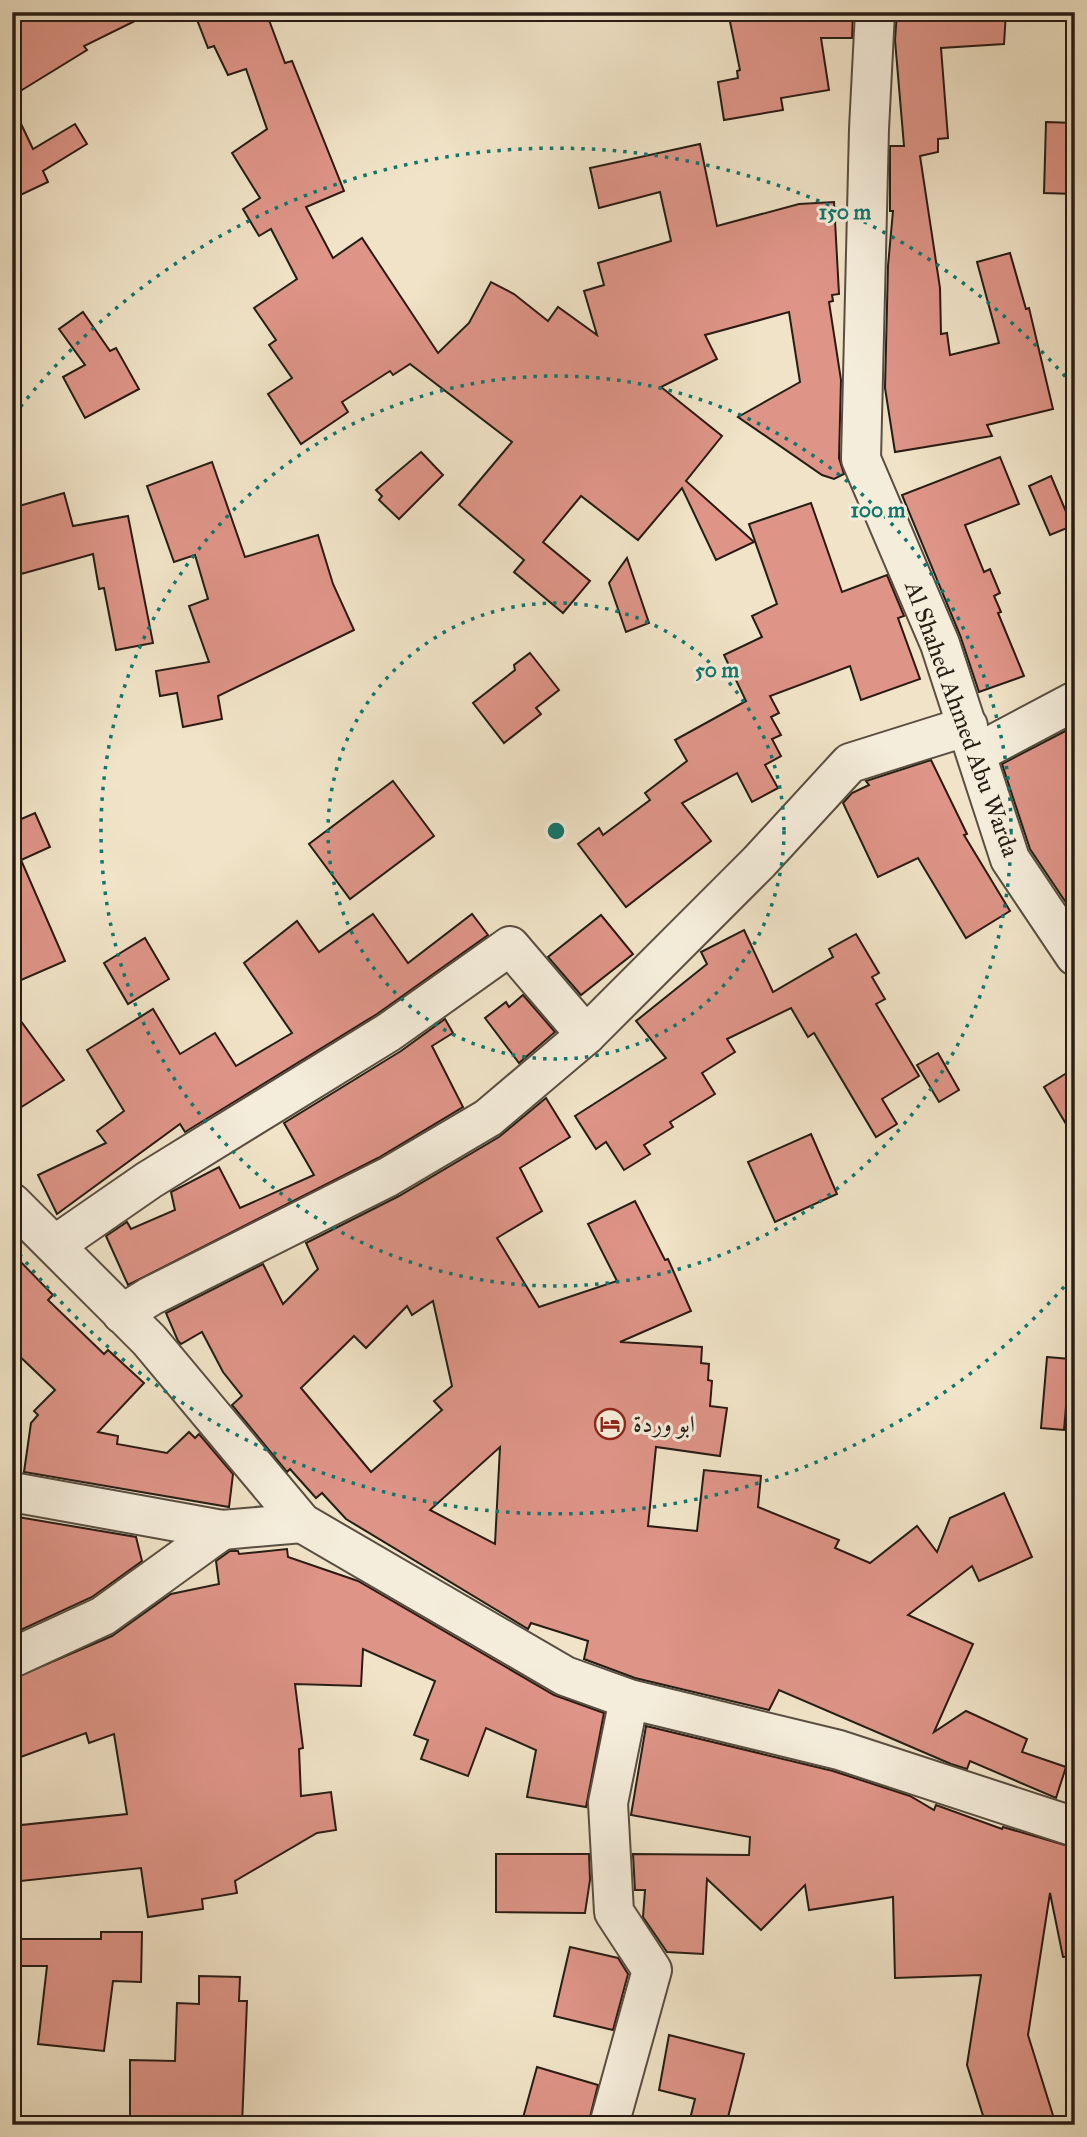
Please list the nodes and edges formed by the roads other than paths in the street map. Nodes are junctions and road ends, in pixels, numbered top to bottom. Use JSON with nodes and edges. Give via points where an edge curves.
{"nodes":[{"id":1,"x":875,"y":12,"type":"edge"},
{"id":2,"x":1075,"y":701,"type":"edge"},
{"id":3,"x":972,"y":739,"type":"junction"},
{"id":4,"x":1075,"y":956,"type":"edge"},
{"id":5,"x":586,"y":1035,"type":"junction"},
{"id":6,"x":12,"y":1203,"type":"edge"},
{"id":7,"x":55,"y":1245,"type":"junction"},
{"id":8,"x":122,"y":1314,"type":"junction"},
{"id":9,"x":12,"y":1492,"type":"edge"},
{"id":10,"x":302,"y":1523,"type":"junction"},
{"id":11,"x":222,"y":1530,"type":"junction"},
{"id":12,"x":12,"y":1658,"type":"edge"},
{"id":13,"x":629,"y":1699,"type":"junction"},
{"id":14,"x":1075,"y":1827,"type":"edge"},
{"id":15,"x":609,"y":2125,"type":"edge"}],
"edges":[{"from":1,"to":3,"type":"street","name":"Al Shahed Ahmed Abu Warda","via":[[861,458],[940,645]]},
{"from":2,"to":3,"type":"street"},
{"from":3,"to":4,"type":"street","name":"Al Shahed Ahmed Abu Warda","via":[[1010,859]]},
{"from":3,"to":5,"type":"street","via":[[850,763],[759,862]]},
{"from":5,"to":7,"type":"street","via":[[510,946],[389,1032],[149,1180]]},
{"from":5,"to":8,"type":"street","via":[[477,1124],[388,1177]]},
{"from":6,"to":7,"type":"street"},
{"from":7,"to":8,"type":"street"},
{"from":8,"to":10,"type":"street"},
{"from":9,"to":11,"type":"street"},
{"from":10,"to":11,"type":"street"},
{"from":10,"to":13,"type":"street","via":[[565,1676]]},
{"from":11,"to":12,"type":"street","via":[[103,1616]]},
{"from":13,"to":14,"type":"street","via":[[839,1750]]},
{"from":13,"to":15,"type":"street","via":[[608,1803],[614,1912],[652,1970]]}]}
